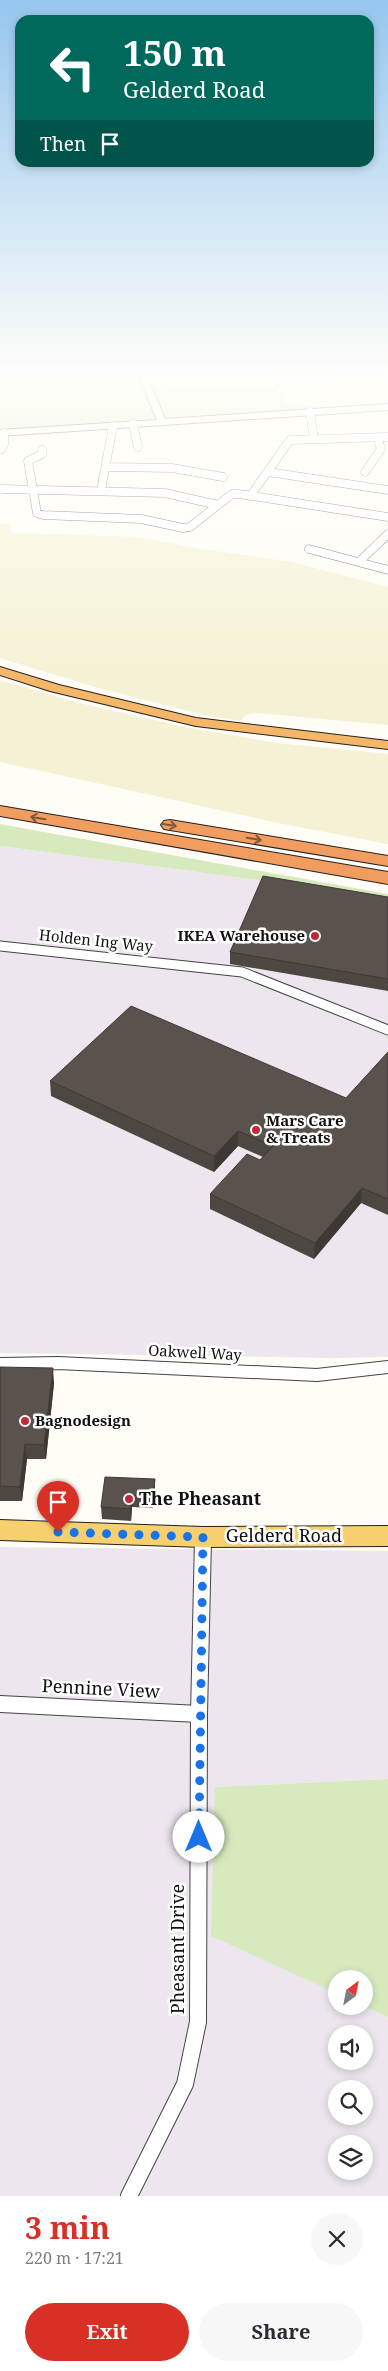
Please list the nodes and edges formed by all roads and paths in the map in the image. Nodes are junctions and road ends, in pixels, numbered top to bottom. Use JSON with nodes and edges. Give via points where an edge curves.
{"nodes":[{"id":1,"x":31,"y":478,"type":"edge"},
{"id":2,"x":105,"y":478,"type":"edge"},
{"id":3,"x":263,"y":478,"type":"edge"},
{"id":4,"x":311,"y":478,"type":"edge"},
{"id":5,"x":33,"y":488,"type":"junction"},
{"id":6,"x":2,"y":489,"type":"dead end"},
{"id":7,"x":101,"y":490,"type":"junction"},
{"id":8,"x":388,"y":490,"type":"edge"},
{"id":9,"x":251,"y":495,"type":"junction"},
{"id":10,"x":218,"y":505,"type":"junction"},
{"id":11,"x":388,"y":517,"type":"edge"},
{"id":12,"x":388,"y":534,"type":"edge"},
{"id":13,"x":309,"y":549,"type":"dead end"},
{"id":14,"x":359,"y":562,"type":"junction"},
{"id":15,"x":388,"y":570,"type":"edge"},
{"id":16,"x":0,"y":671,"type":"edge"},
{"id":17,"x":388,"y":745,"type":"edge"},
{"id":18,"x":0,"y":797,"type":"edge"},
{"id":19,"x":0,"y":811,"type":"edge"},
{"id":20,"x":76,"y":824,"type":"junction"},
{"id":21,"x":388,"y":861,"type":"edge"},
{"id":22,"x":388,"y":878,"type":"edge"},
{"id":23,"x":388,"y":887,"type":"edge"},
{"id":24,"x":0,"y":946,"type":"edge"},
{"id":25,"x":388,"y":1030,"type":"edge"},
{"id":26,"x":0,"y":1364,"type":"edge"},
{"id":27,"x":388,"y":1367,"type":"edge"},
{"id":28,"x":0,"y":1530,"type":"edge"},
{"id":29,"x":388,"y":1536,"type":"edge"},
{"id":30,"x":203,"y":1537,"type":"junction"},
{"id":31,"x":0,"y":1704,"type":"edge"},
{"id":32,"x":199,"y":1714,"type":"junction"},
{"id":33,"x":129,"y":2196,"type":"edge"}],
"edges":[{"from":1,"to":5,"type":"street"},
{"from":2,"to":7,"type":"street"},
{"from":3,"to":9,"type":"street"},
{"from":4,"to":8,"type":"street"},
{"from":5,"to":6,"type":"street"},
{"from":5,"to":7,"type":"street"},
{"from":5,"to":10,"type":"street","via":[[37,513],[43,515],[141,519],[183,528],[190,527]]},
{"from":7,"to":10,"type":"street","via":[[165,493]]},
{"from":9,"to":10,"type":"street","via":[[232,494]]},
{"from":9,"to":11,"type":"street"},
{"from":12,"to":14,"type":"street"},
{"from":13,"to":14,"type":"street"},
{"from":14,"to":15,"type":"street"},
{"from":16,"to":17,"type":"highway","via":[[55,688],[196,722]]},
{"from":18,"to":21,"type":"highway","one_way":true},
{"from":20,"to":19,"type":"highway","one_way":true},
{"from":20,"to":22,"type":"highway"},
{"from":20,"to":23,"type":"highway","via":[[172,847]]},
{"from":24,"to":25,"type":"street","name":"Holden Ing Way","via":[[242,972],[269,980]]},
{"from":26,"to":27,"type":"street","name":"Oakwell Way","via":[[317,1375]]},
{"from":28,"to":30,"type":"main road","name":"Gelderd Road"},
{"from":29,"to":30,"type":"main road","name":"Gelderd Road"},
{"from":30,"to":32,"type":"street","name":"Pheasant Drive"},
{"from":31,"to":32,"type":"street","name":"Pennine View"},
{"from":32,"to":33,"type":"street","name":"Pheasant Drive","via":[[198,2022],[186,2084]]}]}
